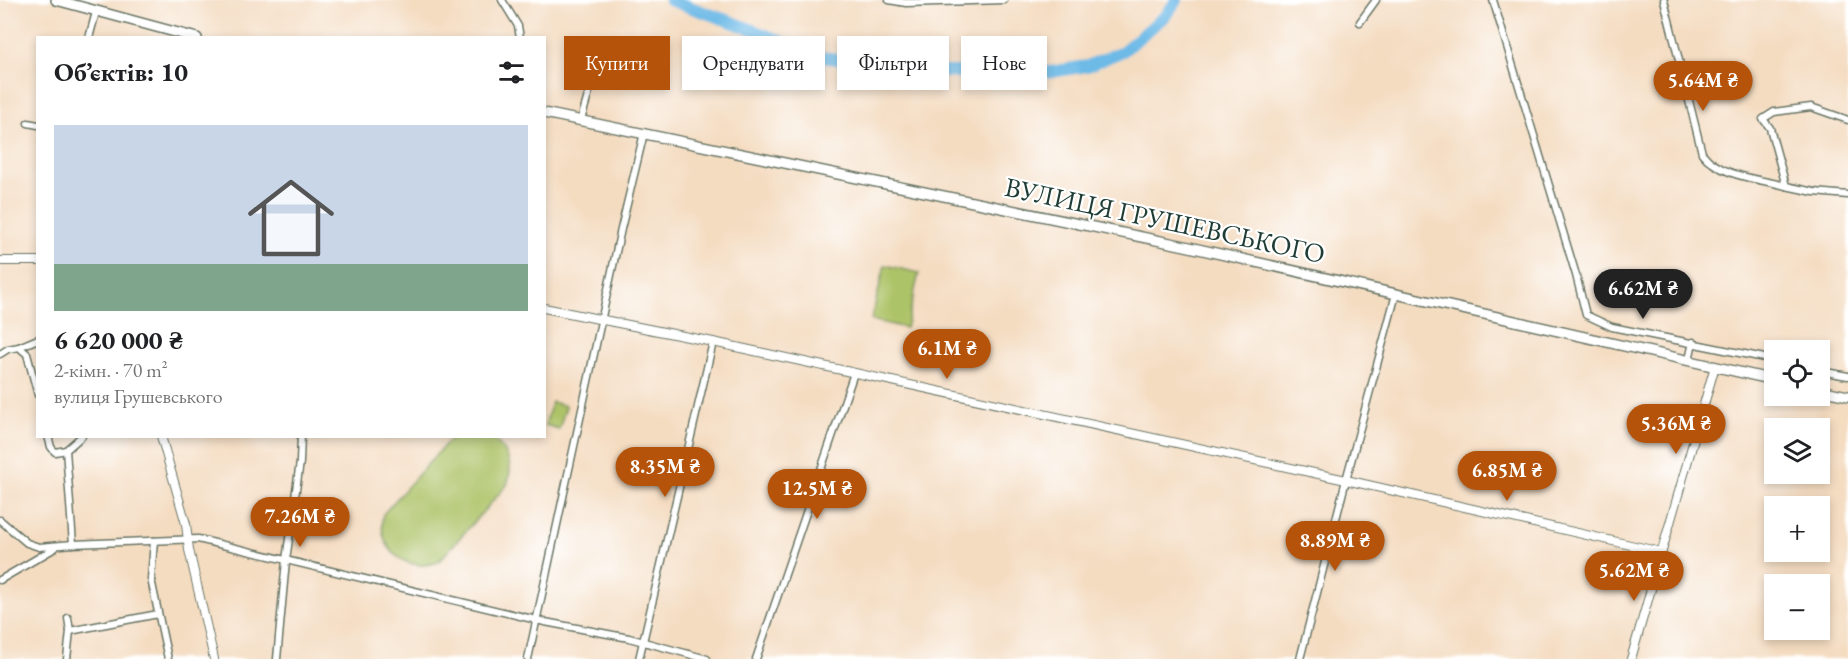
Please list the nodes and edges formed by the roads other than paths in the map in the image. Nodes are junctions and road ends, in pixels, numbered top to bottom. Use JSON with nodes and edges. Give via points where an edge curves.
{"nodes":[{"id":1,"x":56,"y":0,"type":"edge"},
{"id":2,"x":502,"y":0,"type":"edge"},
{"id":3,"x":889,"y":0,"type":"edge"},
{"id":4,"x":1004,"y":0,"type":"edge"},
{"id":5,"x":1376,"y":0,"type":"edge"},
{"id":6,"x":1493,"y":0,"type":"edge"},
{"id":7,"x":1664,"y":0,"type":"edge"},
{"id":8,"x":948,"y":1,"type":"edge"},
{"id":9,"x":96,"y":12,"type":"junction"},
{"id":10,"x":1360,"y":22,"type":"dead end"},
{"id":11,"x":90,"y":36,"type":"edge"},
{"id":12,"x":192,"y":36,"type":"edge"},
{"id":13,"x":520,"y":36,"type":"edge"},
{"id":14,"x":589,"y":90,"type":"edge"},
{"id":15,"x":546,"y":112,"type":"edge"},
{"id":16,"x":581,"y":120,"type":"junction"},
{"id":17,"x":1848,"y":120,"type":"edge"},
{"id":18,"x":28,"y":123,"type":"dead end"},
{"id":19,"x":36,"y":125,"type":"edge"},
{"id":20,"x":644,"y":133,"type":"junction"},
{"id":21,"x":1786,"y":186,"type":"junction"},
{"id":22,"x":1848,"y":195,"type":"edge"},
{"id":23,"x":0,"y":261,"type":"edge"},
{"id":24,"x":36,"y":261,"type":"edge"},
{"id":25,"x":1396,"y":294,"type":"junction"},
{"id":26,"x":546,"y":308,"type":"edge"},
{"id":27,"x":602,"y":319,"type":"junction"},
{"id":28,"x":36,"y":340,"type":"edge"},
{"id":29,"x":713,"y":342,"type":"junction"},
{"id":30,"x":1693,"y":342,"type":"junction"},
{"id":31,"x":19,"y":347,"type":"junction"},
{"id":32,"x":0,"y":354,"type":"edge"},
{"id":33,"x":1764,"y":358,"type":"edge"},
{"id":34,"x":1689,"y":360,"type":"junction"},
{"id":35,"x":1715,"y":366,"type":"junction"},
{"id":36,"x":854,"y":373,"type":"junction"},
{"id":37,"x":1830,"y":373,"type":"edge"},
{"id":38,"x":1848,"y":376,"type":"edge"},
{"id":39,"x":1764,"y":378,"type":"edge"},
{"id":40,"x":36,"y":388,"type":"edge"},
{"id":41,"x":1830,"y":392,"type":"edge"},
{"id":42,"x":1848,"y":396,"type":"edge"},
{"id":43,"x":49,"y":438,"type":"edge"},
{"id":44,"x":80,"y":438,"type":"edge"},
{"id":45,"x":162,"y":438,"type":"edge"},
{"id":46,"x":301,"y":438,"type":"edge"},
{"id":47,"x":66,"y":450,"type":"junction"},
{"id":48,"x":1346,"y":480,"type":"junction"},
{"id":49,"x":0,"y":520,"type":"edge"},
{"id":50,"x":188,"y":540,"type":"junction"},
{"id":51,"x":154,"y":541,"type":"junction"},
{"id":52,"x":73,"y":544,"type":"junction"},
{"id":53,"x":61,"y":546,"type":"junction"},
{"id":54,"x":1661,"y":552,"type":"junction"},
{"id":55,"x":286,"y":560,"type":"junction"},
{"id":56,"x":0,"y":580,"type":"edge"},
{"id":57,"x":158,"y":614,"type":"junction"},
{"id":58,"x":68,"y":618,"type":"dead end"},
{"id":59,"x":536,"y":620,"type":"junction"},
{"id":60,"x":69,"y":632,"type":"junction"},
{"id":61,"x":643,"y":642,"type":"junction"},
{"id":62,"x":67,"y":659,"type":"edge"},
{"id":63,"x":168,"y":659,"type":"edge"},
{"id":64,"x":214,"y":659,"type":"edge"},
{"id":65,"x":278,"y":659,"type":"edge"},
{"id":66,"x":528,"y":659,"type":"edge"},
{"id":67,"x":639,"y":659,"type":"edge"},
{"id":68,"x":707,"y":659,"type":"edge"},
{"id":69,"x":756,"y":659,"type":"edge"},
{"id":70,"x":1300,"y":659,"type":"edge"},
{"id":71,"x":1631,"y":659,"type":"edge"}],
"edges":[{"from":1,"to":9,"type":"highway"},
{"from":2,"to":13,"type":"street"},
{"from":3,"to":8,"type":"street"},
{"from":4,"to":8,"type":"street"},
{"from":5,"to":10,"type":"street"},
{"from":6,"to":30,"type":"street","via":[[1586,315],[1612,327]]},
{"from":7,"to":21,"type":"street","via":[[1702,153],[1725,170]]},
{"from":9,"to":11,"type":"street"},
{"from":9,"to":12,"type":"highway"},
{"from":14,"to":16,"type":"street"},
{"from":15,"to":16,"type":"highway","name":"ВУЛИЦЯ ГРУШЕВСЬКОГО"},
{"from":16,"to":20,"type":"highway","name":"ВУЛИЦЯ ГРУШЕВСЬКОГО"},
{"from":17,"to":21,"type":"street","via":[[1811,107],[1774,112],[1763,119],[1770,128]]},
{"from":18,"to":19,"type":"street"},
{"from":20,"to":25,"type":"highway","name":"ВУЛИЦЯ ГРУШЕВСЬКОГО"},
{"from":20,"to":27,"type":"street"},
{"from":21,"to":22,"type":"street"},
{"from":23,"to":24,"type":"street"},
{"from":25,"to":34,"type":"highway","name":"ВУЛИЦЯ ГРУШЕВСЬКОГО"},
{"from":25,"to":48,"type":"street"},
{"from":26,"to":27,"type":"street"},
{"from":27,"to":29,"type":"street"},
{"from":27,"to":59,"type":"street"},
{"from":28,"to":31,"type":"street"},
{"from":29,"to":36,"type":"street"},
{"from":29,"to":61,"type":"street"},
{"from":30,"to":33,"type":"street"},
{"from":30,"to":34,"type":"street"},
{"from":31,"to":32,"type":"street"},
{"from":31,"to":40,"type":"street","via":[[27,354]]},
{"from":34,"to":35,"type":"highway","name":"ВУЛИЦЯ ГРУШЕВСЬКОГО"},
{"from":35,"to":39,"type":"highway","name":"ВУЛИЦЯ ГРУШЕВСЬКОГО"},
{"from":35,"to":54,"type":"street"},
{"from":36,"to":48,"type":"street"},
{"from":36,"to":69,"type":"street"},
{"from":37,"to":38,"type":"street"},
{"from":41,"to":42,"type":"highway"},
{"from":43,"to":47,"type":"street","via":[[55,452]]},
{"from":44,"to":47,"type":"street"},
{"from":45,"to":50,"type":"street"},
{"from":46,"to":55,"type":"street"},
{"from":47,"to":52,"type":"street"},
{"from":48,"to":54,"type":"street"},
{"from":48,"to":70,"type":"street"},
{"from":49,"to":53,"type":"street","via":[[31,545]]},
{"from":50,"to":51,"type":"street"},
{"from":50,"to":55,"type":"street"},
{"from":50,"to":64,"type":"street"},
{"from":51,"to":52,"type":"street"},
{"from":51,"to":57,"type":"street","via":[[151,579]]},
{"from":52,"to":53,"type":"street"},
{"from":53,"to":56,"type":"street"},
{"from":54,"to":71,"type":"street"},
{"from":55,"to":59,"type":"street"},
{"from":55,"to":65,"type":"street"},
{"from":57,"to":60,"type":"street"},
{"from":57,"to":63,"type":"street"},
{"from":58,"to":60,"type":"street"},
{"from":59,"to":61,"type":"street"},
{"from":59,"to":66,"type":"street"},
{"from":60,"to":62,"type":"street"},
{"from":61,"to":67,"type":"street"},
{"from":61,"to":68,"type":"street"}]}
